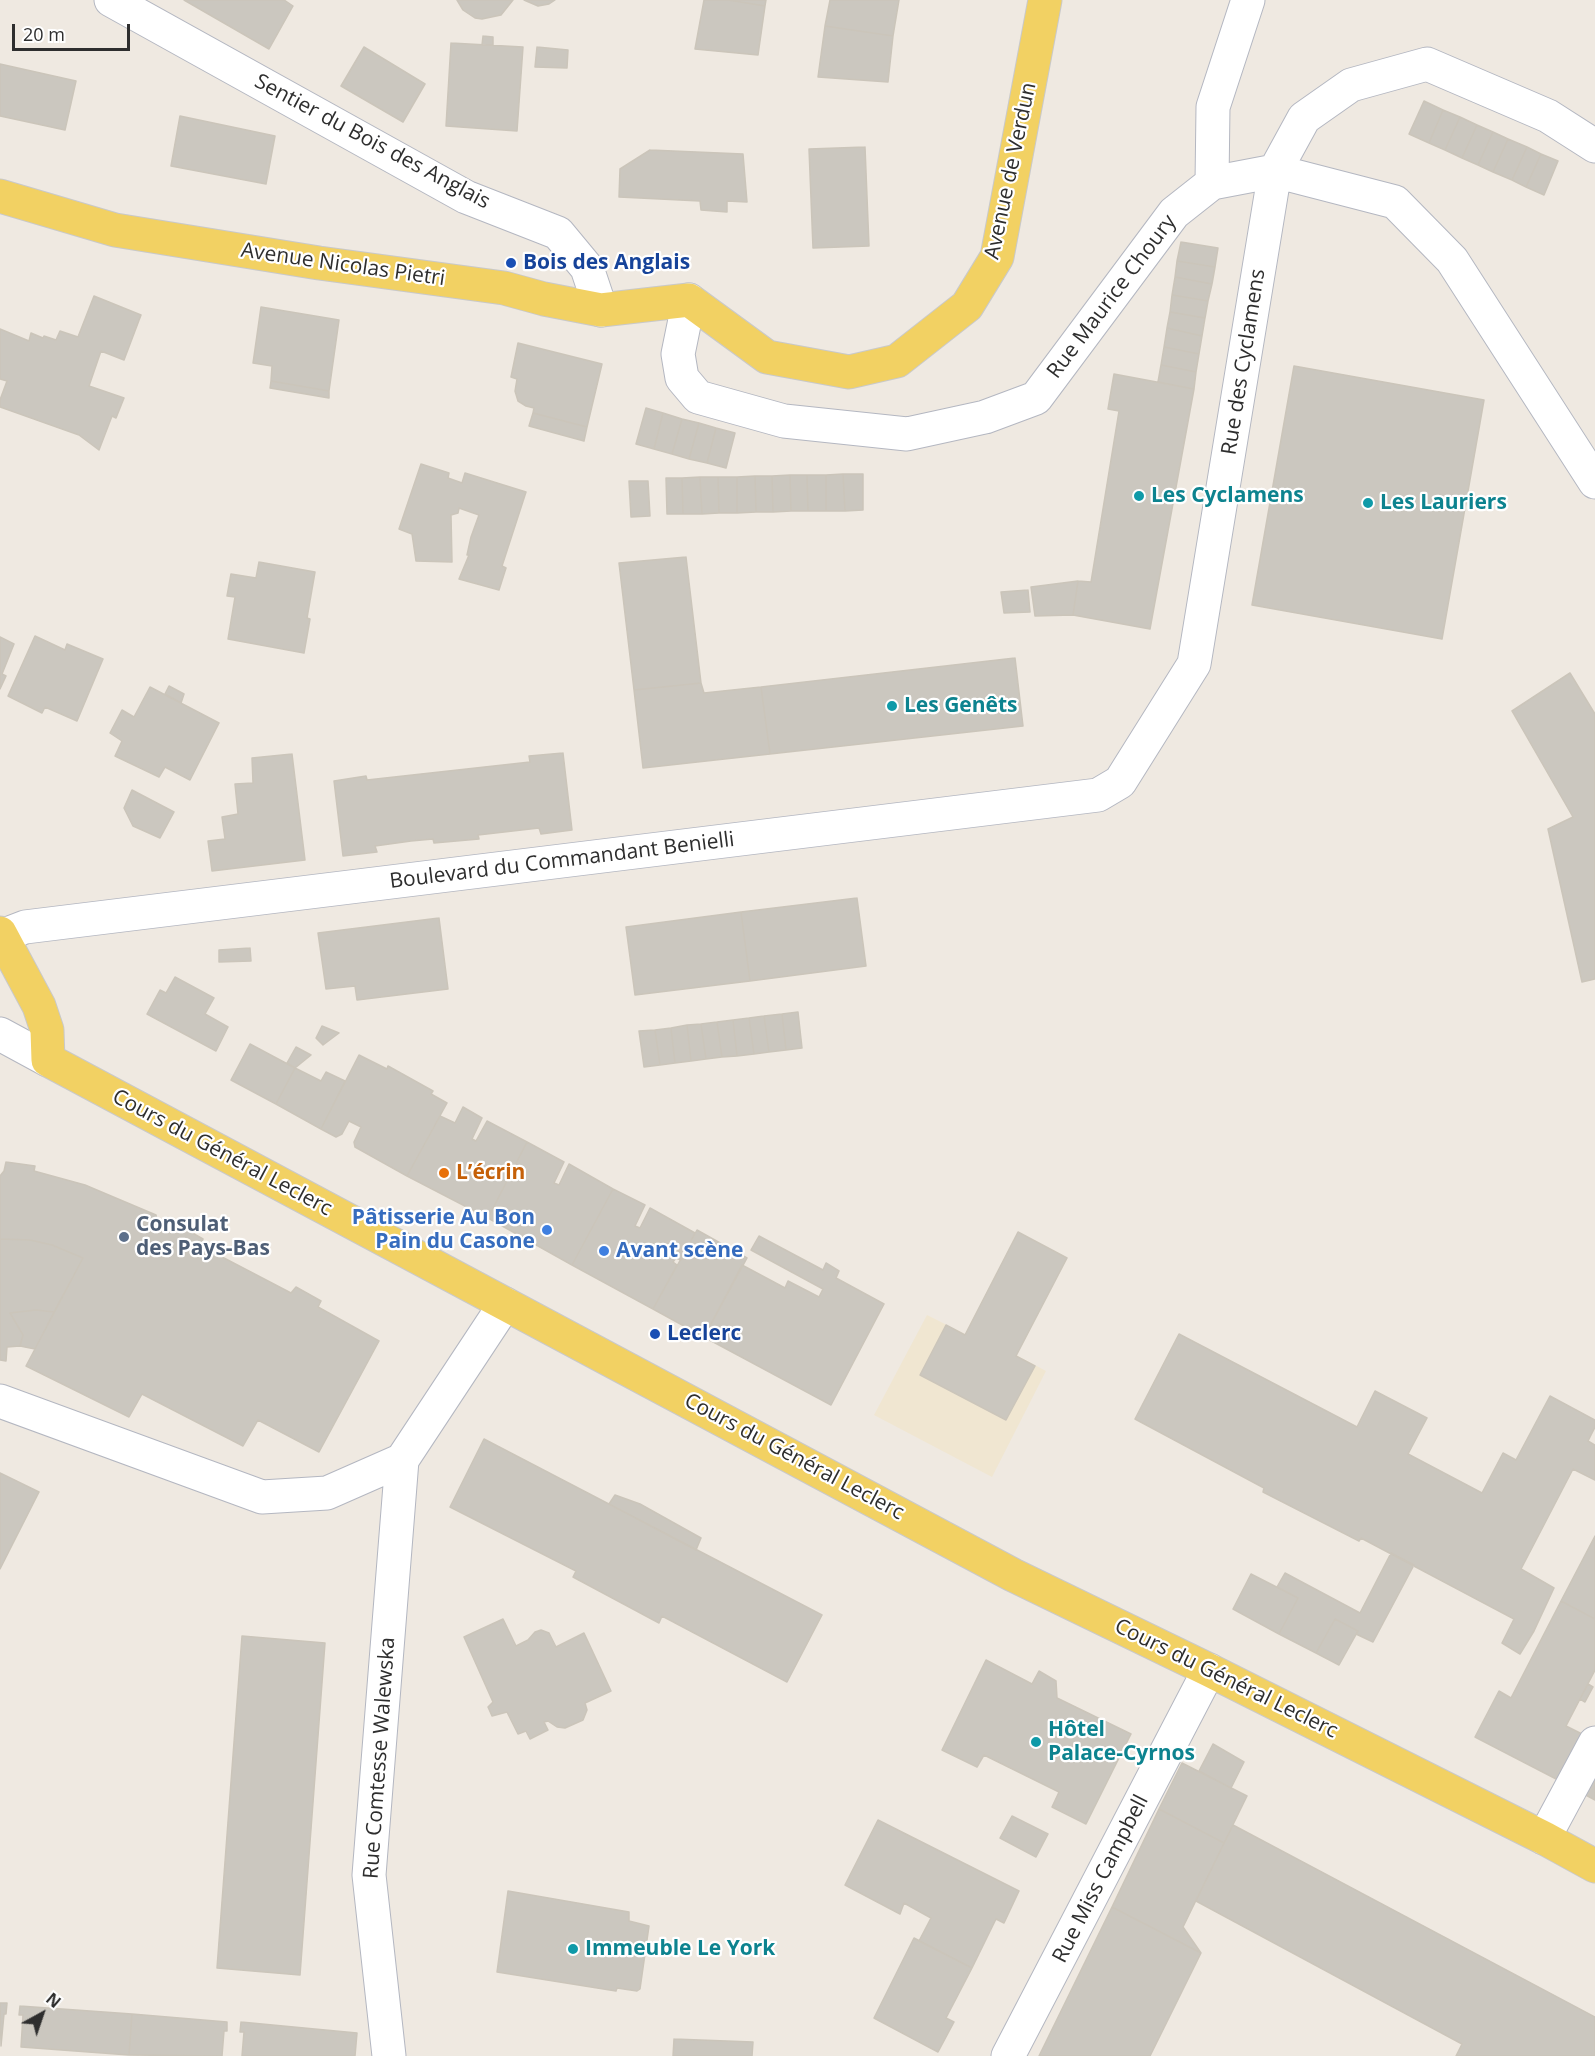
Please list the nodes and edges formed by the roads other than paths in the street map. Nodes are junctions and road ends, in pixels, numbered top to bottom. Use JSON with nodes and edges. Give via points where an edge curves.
{"nodes":[{"id":1,"x":111,"y":0,"type":"edge"},
{"id":2,"x":1046,"y":0,"type":"edge"},
{"id":3,"x":1248,"y":0,"type":"edge"},
{"id":4,"x":1595,"y":146,"type":"edge"},
{"id":5,"x":1275,"y":171,"type":"junction"},
{"id":6,"x":1212,"y":183,"type":"junction"},
{"id":7,"x":0,"y":196,"type":"edge"},
{"id":8,"x":689,"y":300,"type":"junction"},
{"id":9,"x":601,"y":310,"type":"junction"},
{"id":10,"x":1595,"y":482,"type":"edge"},
{"id":11,"x":1120,"y":782,"type":"joint"},
{"id":12,"x":1,"y":934,"type":"edge"},
{"id":13,"x":0,"y":1034,"type":"edge"},
{"id":14,"x":48,"y":1060,"type":"junction"},
{"id":15,"x":505,"y":1304,"type":"junction"},
{"id":16,"x":0,"y":1401,"type":"edge"},
{"id":17,"x":402,"y":1460,"type":"junction"},
{"id":18,"x":1209,"y":1670,"type":"junction"},
{"id":19,"x":1595,"y":1743,"type":"edge"},
{"id":20,"x":1544,"y":1838,"type":"junction"},
{"id":21,"x":1595,"y":1866,"type":"edge"},
{"id":22,"x":389,"y":2056,"type":"edge"},
{"id":23,"x":1008,"y":2056,"type":"edge"}],
"edges":[{"from":1,"to":9,"type":"street","name":"Sentier du Bois des Anglais","via":[[466,197],[558,233],[587,268]]},
{"from":2,"to":8,"type":"main road","name":"Avenue de Verdun","via":[[997,257],[967,306],[897,361],[849,372],[767,357]]},
{"from":3,"to":6,"type":"street","via":[[1213,107]]},
{"from":4,"to":5,"type":"street","name":"Rue des Cyclamens","via":[[1548,116],[1427,64],[1351,85],[1304,118]]},
{"from":5,"to":6,"type":"street","name":"Rue Maurice Choury"},
{"from":5,"to":10,"type":"street","name":"Rue Maurice Choury","via":[[1395,202],[1452,260]]},
{"from":5,"to":11,"type":"street","name":"Rue des Cyclamens","via":[[1194,664]]},
{"from":6,"to":8,"type":"street","name":"Rue Maurice Choury","via":[[1174,213],[1036,398],[985,417],[907,434],[784,421],[698,397],[682,378],[678,354]]},
{"from":7,"to":9,"type":"main road","name":"Avenue Nicolas Pietri","via":[[115,230],[504,288]]},
{"from":8,"to":9,"type":"main road","name":"Avenue Nicolas Pietri"},
{"from":11,"to":12,"type":"street","name":"Boulevard du Commandant Benielli","via":[[1098,795],[45,924]]},
{"from":12,"to":14,"type":"main road","via":[[39,1006],[47,1030]]},
{"from":13,"to":14,"type":"street","name":"Cours du Général Leclerc"},
{"from":14,"to":15,"type":"main road","name":"Cours du Général Leclerc"},
{"from":15,"to":17,"type":"street"},
{"from":15,"to":18,"type":"main road","name":"Cours du Général Leclerc","via":[[1013,1575]]},
{"from":16,"to":17,"type":"street","via":[[262,1497],[327,1494]]},
{"from":17,"to":22,"type":"street","name":"Rue Comtesse Walewska","via":[[369,1875]]},
{"from":18,"to":20,"type":"main road","name":"Cours du Général Leclerc"},
{"from":18,"to":23,"type":"street","name":"Rue Miss Campbell"},
{"from":19,"to":20,"type":"street"},
{"from":20,"to":21,"type":"main road","name":"Cours du Général Leclerc"}]}
